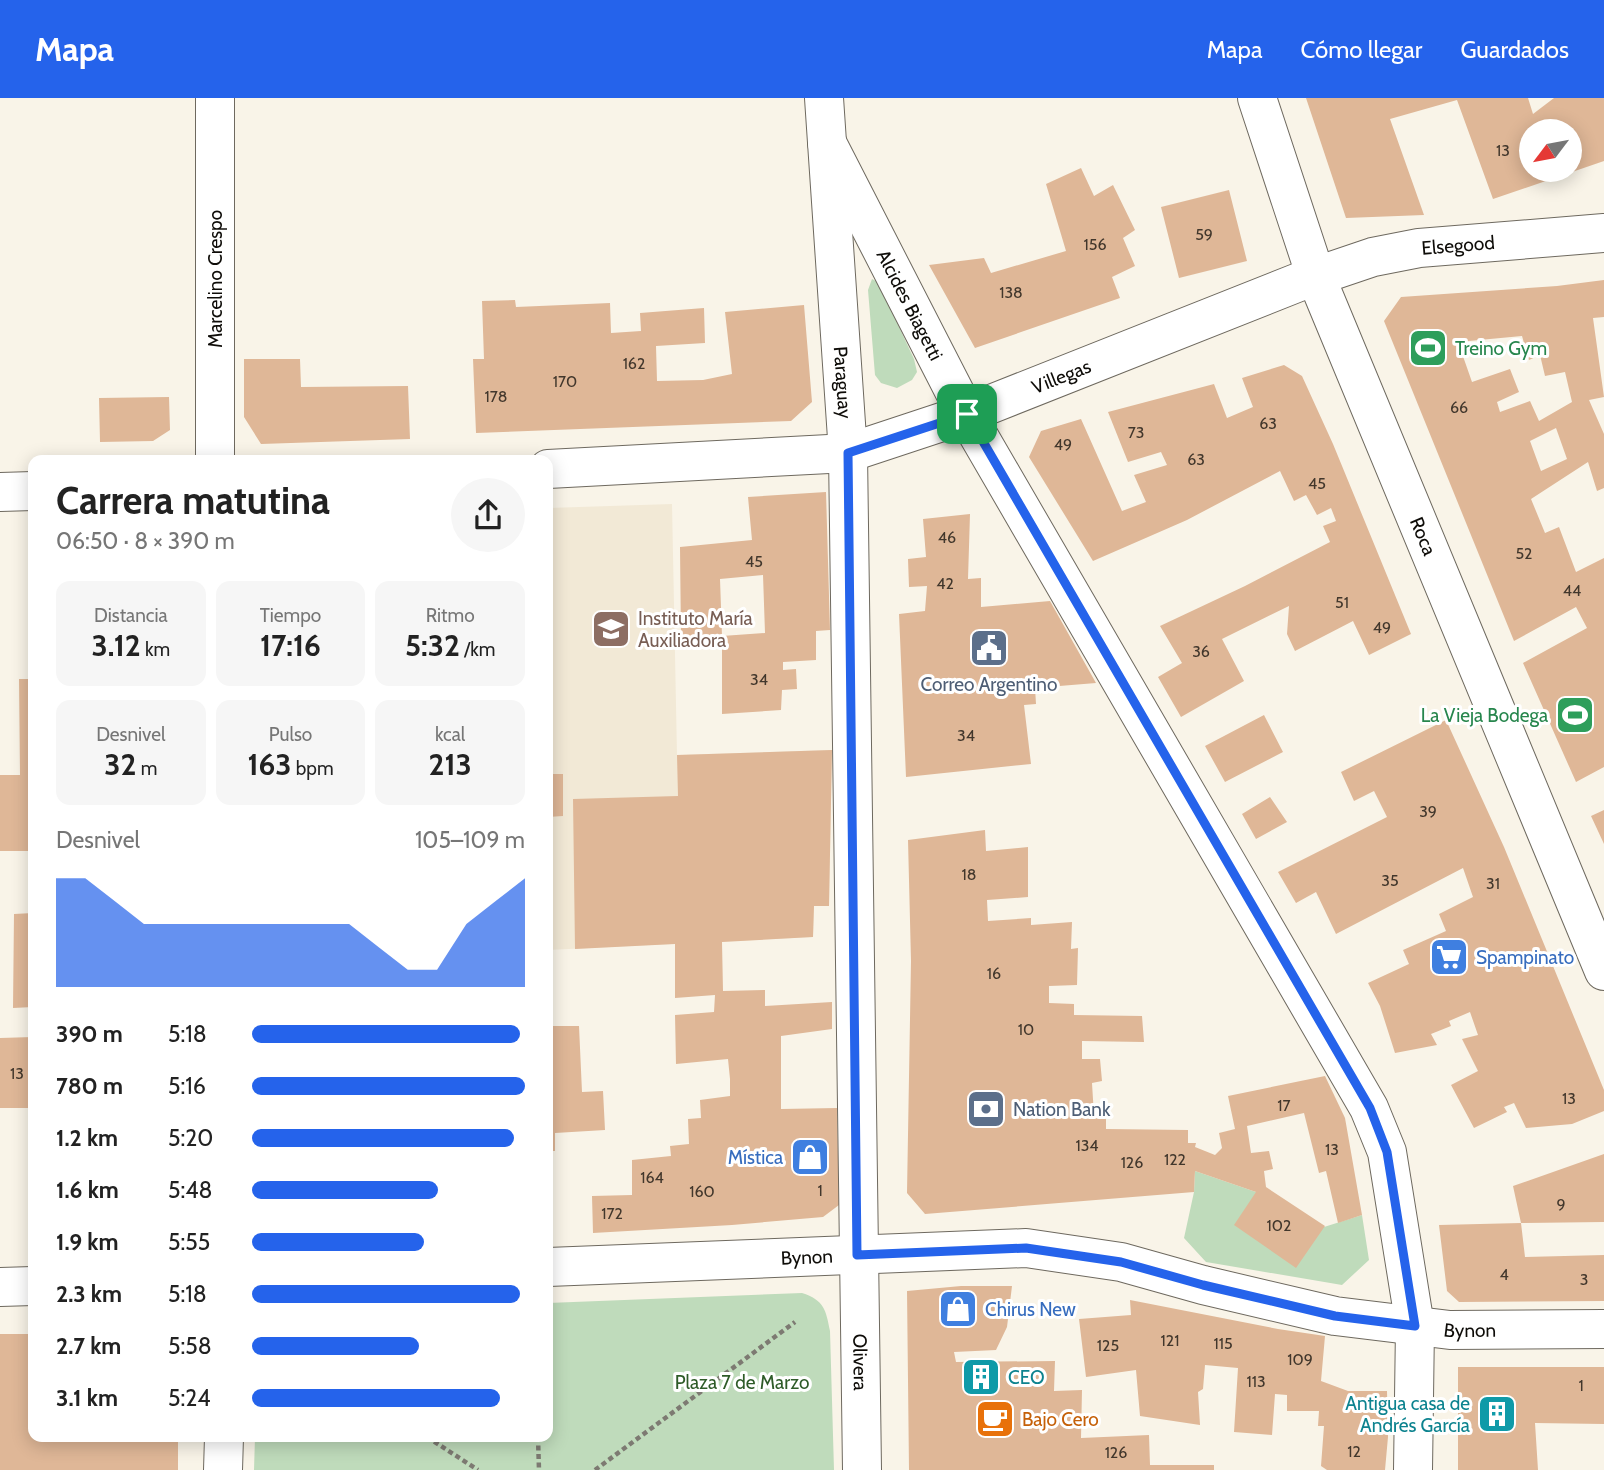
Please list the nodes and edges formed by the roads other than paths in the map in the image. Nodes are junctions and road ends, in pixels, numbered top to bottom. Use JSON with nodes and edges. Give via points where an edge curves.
{"nodes":[{"id":1,"x":215,"y":98,"type":"edge"},
{"id":2,"x":824,"y":98,"type":"edge"},
{"id":3,"x":1256,"y":98,"type":"edge"},
{"id":4,"x":827,"y":144,"type":"junction"},
{"id":5,"x":1604,"y":233,"type":"edge"},
{"id":6,"x":1316,"y":277,"type":"junction"},
{"id":7,"x":967,"y":414,"type":"junction"},
{"id":8,"x":848,"y":453,"type":"junction"},
{"id":9,"x":215,"y":455,"type":"edge"},
{"id":10,"x":553,"y":469,"type":"edge"},
{"id":11,"x":28,"y":491,"type":"edge"},
{"id":12,"x":0,"y":492,"type":"edge"},
{"id":13,"x":1604,"y":971,"type":"edge"},
{"id":14,"x":857,"y":1255,"type":"junction"},
{"id":15,"x":553,"y":1267,"type":"edge"},
{"id":16,"x":28,"y":1286,"type":"edge"},
{"id":17,"x":0,"y":1287,"type":"edge"},
{"id":18,"x":1415,"y":1326,"type":"junction"},
{"id":19,"x":1604,"y":1329,"type":"edge"},
{"id":20,"x":224,"y":1442,"type":"edge"},
{"id":21,"x":223,"y":1470,"type":"edge"},
{"id":22,"x":862,"y":1470,"type":"edge"},
{"id":23,"x":1413,"y":1470,"type":"edge"}],
"edges":[{"from":1,"to":9,"type":"street","name":"Marcelino Crespo"},
{"from":2,"to":4,"type":"street","name":"Paraguay"},
{"from":3,"to":6,"type":"street","name":"Roca"},
{"from":4,"to":7,"type":"street","name":"Alcides Biagetti"},
{"from":4,"to":8,"type":"street","name":"Paraguay"},
{"from":5,"to":6,"type":"street","name":"Elsegood","via":[[1419,248],[1373,257]]},
{"from":6,"to":7,"type":"street","name":"Villegas"},
{"from":6,"to":13,"type":"street","name":"Roca"},
{"from":7,"to":8,"type":"street","name":"Villegas"},
{"from":7,"to":18,"type":"street","name":"Alcides Biagetti","via":[[1370,1108],[1387,1152]]},
{"from":8,"to":10,"type":"street","name":"Villegas"},
{"from":8,"to":14,"type":"street","name":"Paraguay"},
{"from":11,"to":12,"type":"street"},
{"from":14,"to":15,"type":"street","name":"Bynon"},
{"from":14,"to":18,"type":"street","name":"Bynon","via":[[1026,1248],[1121,1262],[1335,1316]]},
{"from":14,"to":22,"type":"street","name":"Olivera"},
{"from":16,"to":17,"type":"street"},
{"from":18,"to":19,"type":"street","name":"Bynon"},
{"from":18,"to":23,"type":"street","name":"Alcides Biagetti"},
{"from":20,"to":21,"type":"street"}]}
